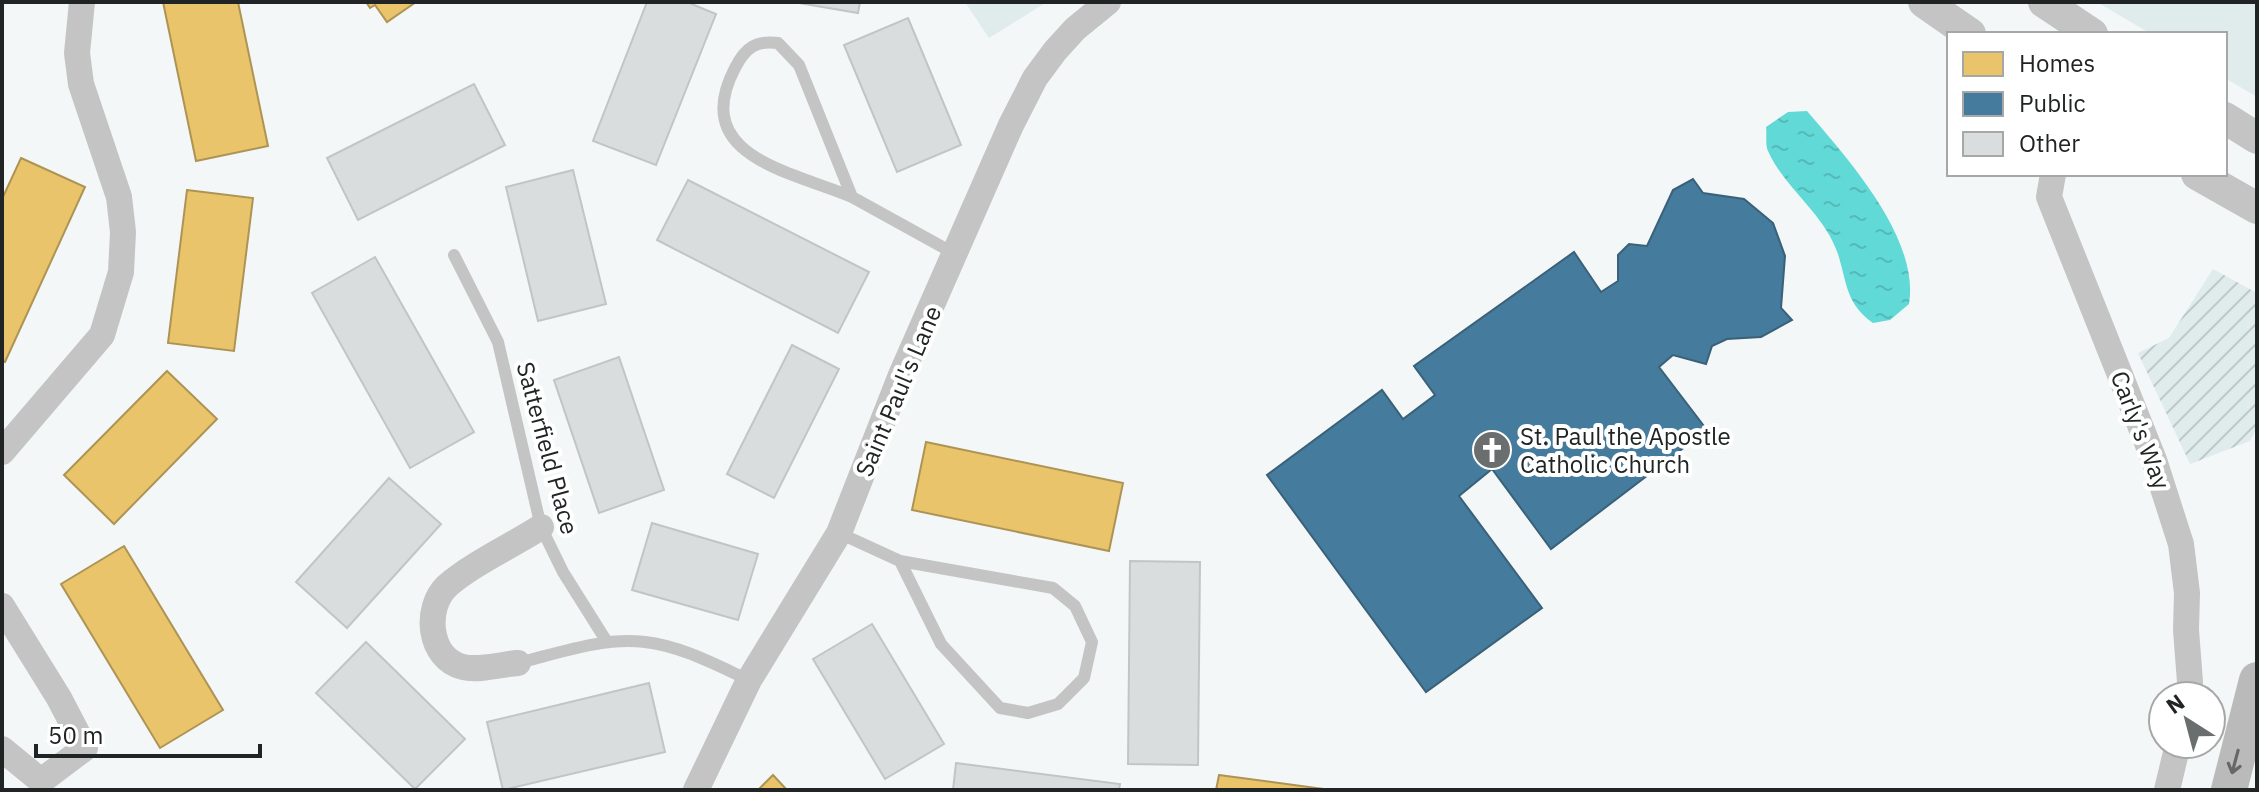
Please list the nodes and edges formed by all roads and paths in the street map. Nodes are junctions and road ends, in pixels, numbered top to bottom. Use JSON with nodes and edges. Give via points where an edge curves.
{"nodes":[{"id":1,"x":82,"y":2,"type":"edge"},
{"id":2,"x":1108,"y":2,"type":"edge"},
{"id":3,"x":1924,"y":2,"type":"edge"},
{"id":4,"x":2044,"y":3,"type":"edge"},
{"id":5,"x":1967,"y":32,"type":"edge"},
{"id":6,"x":2089,"y":32,"type":"edge"},
{"id":7,"x":2227,"y":119,"type":"edge"},
{"id":8,"x":2257,"y":138,"type":"edge"},
{"id":9,"x":2053,"y":176,"type":"edge"},
{"id":10,"x":2201,"y":176,"type":"edge"},
{"id":11,"x":852,"y":197,"type":"junction"},
{"id":12,"x":2257,"y":208,"type":"edge"},
{"id":13,"x":454,"y":255,"type":"dead end"},
{"id":14,"x":957,"y":255,"type":"junction"},
{"id":15,"x":2,"y":452,"type":"edge"},
{"id":16,"x":541,"y":527,"type":"junction"},
{"id":17,"x":839,"y":533,"type":"junction"},
{"id":18,"x":900,"y":561,"type":"junction"},
{"id":19,"x":2,"y":606,"type":"edge"},
{"id":20,"x":607,"y":642,"type":"junction"},
{"id":21,"x":518,"y":663,"type":"joint"},
{"id":22,"x":749,"y":680,"type":"junction"},
{"id":23,"x":2190,"y":680,"type":"edge"},
{"id":24,"x":2257,"y":680,"type":"edge"},
{"id":25,"x":2,"y":749,"type":"edge"},
{"id":26,"x":2174,"y":760,"type":"edge"},
{"id":27,"x":696,"y":790,"type":"edge"},
{"id":28,"x":2167,"y":790,"type":"edge"},
{"id":29,"x":2229,"y":790,"type":"edge"}],
"edges":[{"from":1,"to":15,"type":"street","via":[[77,53],[81,84],[119,197],[121,272],[102,335]]},
{"from":2,"to":14,"type":"street","name":"Saint Paul's Lane","via":[[1075,29],[1035,78]]},
{"from":3,"to":5,"type":"street"},
{"from":4,"to":6,"type":"street"},
{"from":7,"to":8,"type":"street"},
{"from":9,"to":23,"type":"street","name":"Carly's Way","via":[[2049,197],[2154,460],[2181,544]]},
{"from":10,"to":12,"type":"street"},
{"from":11,"to":11,"type":"lane","via":[[799,65],[778,43],[752,45],[741,55],[723,97],[721,112],[734,143]]},
{"from":11,"to":14,"type":"lane"},
{"from":13,"to":16,"type":"lane","name":"Satterfield Place","via":[[498,342]]},
{"from":14,"to":17,"type":"street","name":"Saint Paul's Lane","via":[[901,375]]},
{"from":16,"to":20,"type":"lane","name":"Satterfield Place"},
{"from":16,"to":21,"type":"street","via":[[446,587],[433,610],[432,634],[444,655],[463,667]]},
{"from":17,"to":18,"type":"lane"},
{"from":17,"to":22,"type":"street","name":"Saint Paul's Lane"},
{"from":18,"to":18,"type":"lane","via":[[941,644],[1000,708],[1028,713],[1058,704],[1084,678],[1092,642],[1075,606],[1053,588]]},
{"from":19,"to":25,"type":"street","via":[[85,748],[41,781]]},
{"from":20,"to":21,"type":"lane"},
{"from":20,"to":22,"type":"lane","via":[[646,642],[674,649]]},
{"from":22,"to":27,"type":"street","name":"Saint Paul's Lane"},
{"from":24,"to":29,"type":"main road","one_way":true},
{"from":26,"to":28,"type":"street"}]}
